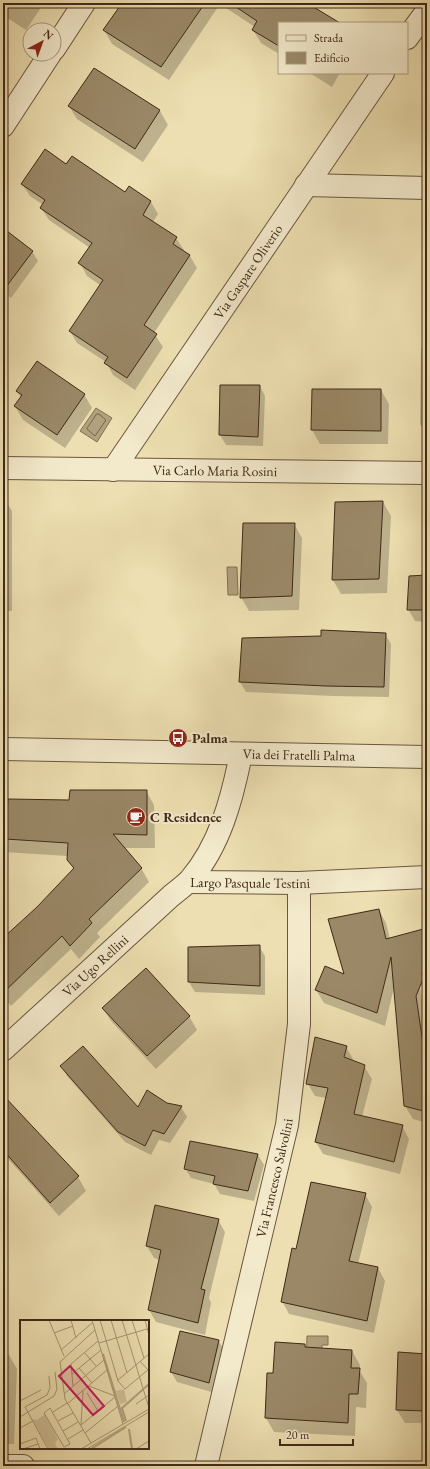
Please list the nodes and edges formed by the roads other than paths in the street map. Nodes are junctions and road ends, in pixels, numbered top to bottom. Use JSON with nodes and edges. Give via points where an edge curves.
{"nodes":[{"id":1,"x":84,"y":3,"type":"edge"},
{"id":2,"x":427,"y":11,"type":"edge"},
{"id":3,"x":62,"y":37,"type":"edge"},
{"id":4,"x":408,"y":37,"type":"edge"},
{"id":5,"x":45,"y":62,"type":"edge"},
{"id":6,"x":382,"y":74,"type":"edge"},
{"id":7,"x":3,"y":126,"type":"edge"},
{"id":8,"x":306,"y":184,"type":"junction"},
{"id":9,"x":427,"y":188,"type":"edge"},
{"id":10,"x":3,"y":468,"type":"edge"},
{"id":11,"x":112,"y":470,"type":"junction"},
{"id":12,"x":427,"y":473,"type":"edge"},
{"id":13,"x":3,"y":749,"type":"edge"},
{"id":14,"x":241,"y":754,"type":"junction"},
{"id":15,"x":427,"y":757,"type":"edge"},
{"id":16,"x":427,"y":877,"type":"edge"},
{"id":17,"x":189,"y":882,"type":"junction"},
{"id":18,"x":299,"y":883,"type":"junction"},
{"id":19,"x":3,"y":1050,"type":"edge"},
{"id":20,"x":3,"y":1466,"type":"edge"},
{"id":21,"x":23,"y":1466,"type":"edge"},
{"id":22,"x":206,"y":1466,"type":"edge"}],
"edges":[{"from":1,"to":3,"type":"street"},
{"from":2,"to":4,"type":"street"},
{"from":5,"to":7,"type":"street"},
{"from":6,"to":8,"type":"street","name":"Via Gaspare Oliverio"},
{"from":8,"to":9,"type":"street"},
{"from":8,"to":11,"type":"street","name":"Via Gaspare Oliverio"},
{"from":10,"to":11,"type":"street","name":"Via Carlo Maria Rosini"},
{"from":11,"to":12,"type":"street","name":"Via Carlo Maria Rosini"},
{"from":13,"to":14,"type":"street","name":"Via dei Fratelli Palma"},
{"from":14,"to":15,"type":"street","name":"Via dei Fratelli Palma"},
{"from":14,"to":17,"type":"street","name":"Largo Pasquale Testini","via":[[229,808],[221,828]]},
{"from":16,"to":18,"type":"street","name":"Largo Pasquale Testini"},
{"from":17,"to":18,"type":"street","name":"Largo Pasquale Testini"},
{"from":17,"to":19,"type":"street","name":"Via Ugo Rellini"},
{"from":18,"to":22,"type":"street","name":"Via Francesco Salvolini","via":[[299,1024],[287,1125]]},
{"from":20,"to":21,"type":"street"}]}
